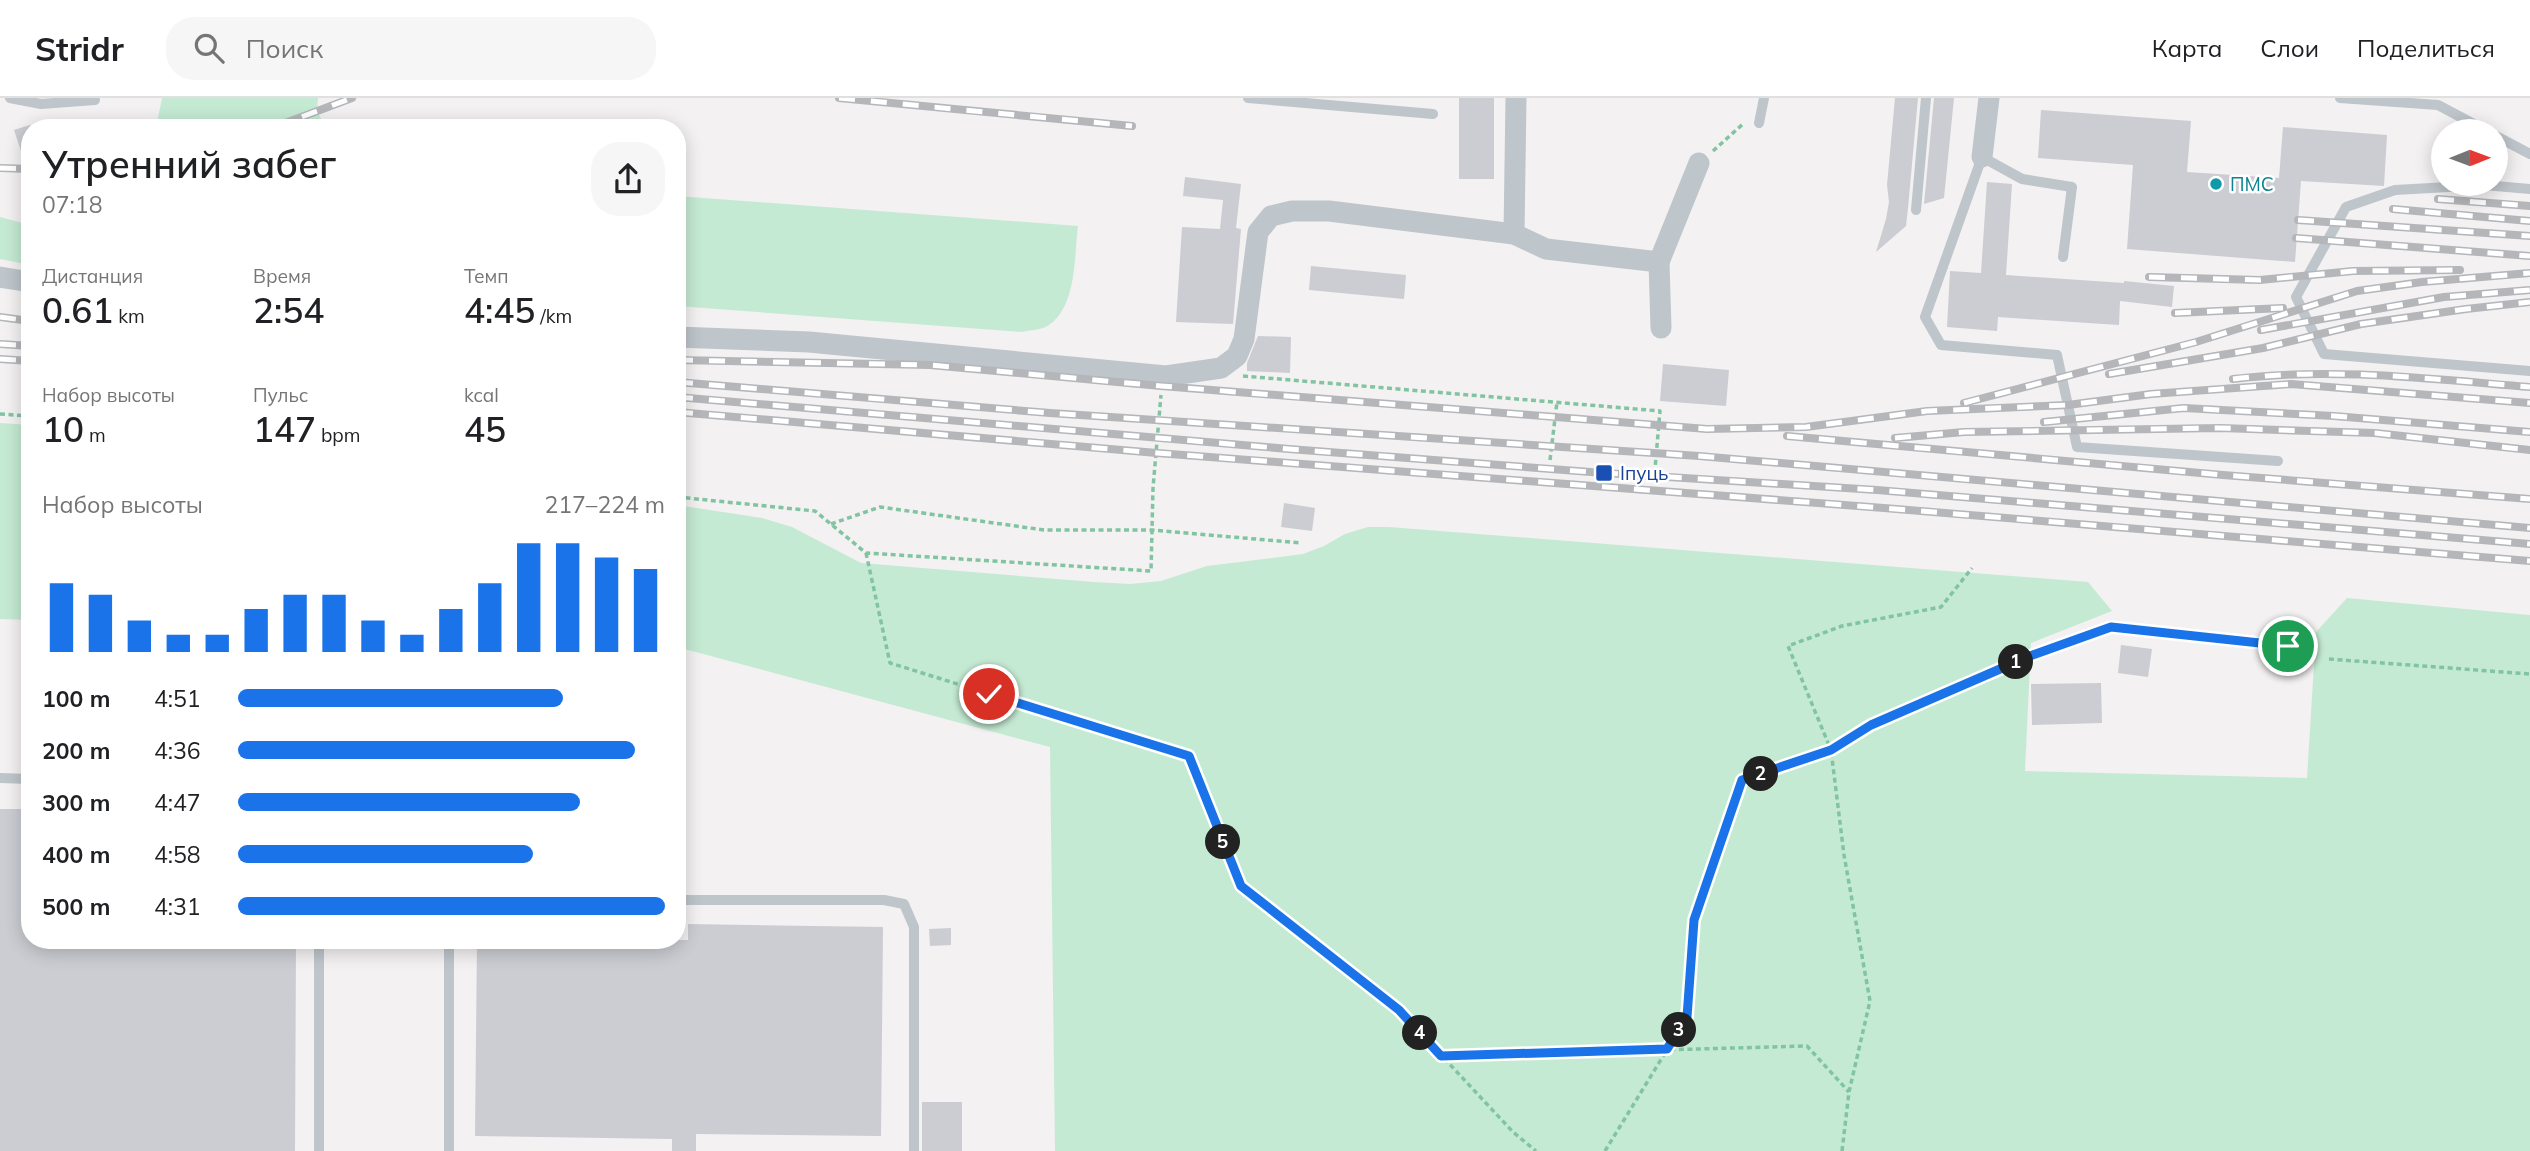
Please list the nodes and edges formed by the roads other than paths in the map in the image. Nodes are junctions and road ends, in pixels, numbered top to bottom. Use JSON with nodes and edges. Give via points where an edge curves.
{"nodes":[{"id":1,"x":10,"y":98,"type":"edge"},
{"id":2,"x":1248,"y":98,"type":"edge"},
{"id":3,"x":1516,"y":98,"type":"edge"},
{"id":4,"x":1926,"y":98,"type":"edge"},
{"id":5,"x":1989,"y":98,"type":"edge"},
{"id":6,"x":2340,"y":98,"type":"edge"},
{"id":7,"x":95,"y":100,"type":"dead end"},
{"id":8,"x":1763,"y":103,"type":"edge"},
{"id":9,"x":1433,"y":114,"type":"dead end"},
{"id":10,"x":2464,"y":119,"type":"edge"},
{"id":11,"x":1759,"y":123,"type":"dead end"},
{"id":12,"x":2508,"y":142,"type":"edge"},
{"id":13,"x":2530,"y":154,"type":"edge"},
{"id":14,"x":1982,"y":157,"type":"junction"},
{"id":15,"x":1699,"y":163,"type":"road end"},
{"id":16,"x":2530,"y":189,"type":"edge"},
{"id":17,"x":1916,"y":210,"type":"dead end"},
{"id":18,"x":1514,"y":234,"type":"junction"},
{"id":19,"x":2063,"y":257,"type":"dead end"},
{"id":20,"x":1659,"y":262,"type":"junction"},
{"id":21,"x":0,"y":277,"type":"edge"},
{"id":22,"x":21,"y":280,"type":"edge"},
{"id":23,"x":1661,"y":328,"type":"dead end"},
{"id":24,"x":686,"y":337,"type":"edge"},
{"id":25,"x":2530,"y":371,"type":"edge"},
{"id":26,"x":2278,"y":461,"type":"dead end"},
{"id":27,"x":0,"y":778,"type":"edge"},
{"id":28,"x":21,"y":779,"type":"edge"},
{"id":29,"x":686,"y":900,"type":"edge"},
{"id":30,"x":319,"y":949,"type":"edge"},
{"id":31,"x":449,"y":949,"type":"edge"},
{"id":32,"x":319,"y":1151,"type":"edge"},
{"id":33,"x":449,"y":1151,"type":"edge"},
{"id":34,"x":914,"y":1151,"type":"edge"}],
"edges":[{"from":1,"to":7,"type":"lane","via":[[41,103]]},
{"from":2,"to":9,"type":"lane"},
{"from":3,"to":18,"type":"street"},
{"from":4,"to":17,"type":"lane"},
{"from":5,"to":14,"type":"street"},
{"from":6,"to":10,"type":"lane","via":[[2438,105]]},
{"from":8,"to":11,"type":"lane"},
{"from":12,"to":13,"type":"lane"},
{"from":14,"to":19,"type":"lane","via":[[2022,179],[2072,187]]},
{"from":14,"to":26,"type":"lane","via":[[1926,317],[1941,345],[2057,355],[2077,447]]},
{"from":15,"to":20,"type":"street"},
{"from":16,"to":25,"type":"lane","via":[[2484,185],[2395,190],[2346,207],[2296,297],[2323,354]]},
{"from":18,"to":20,"type":"street","via":[[1546,249]]},
{"from":18,"to":24,"type":"street","via":[[1329,211],[1271,216],[1258,232],[1244,339],[1237,356],[1222,368],[1166,376],[809,342]]},
{"from":20,"to":23,"type":"street"},
{"from":21,"to":22,"type":"street"},
{"from":27,"to":28,"type":"lane"},
{"from":29,"to":34,"type":"lane","via":[[884,900],[904,904],[914,927]]},
{"from":30,"to":32,"type":"lane"},
{"from":31,"to":33,"type":"lane"}]}
